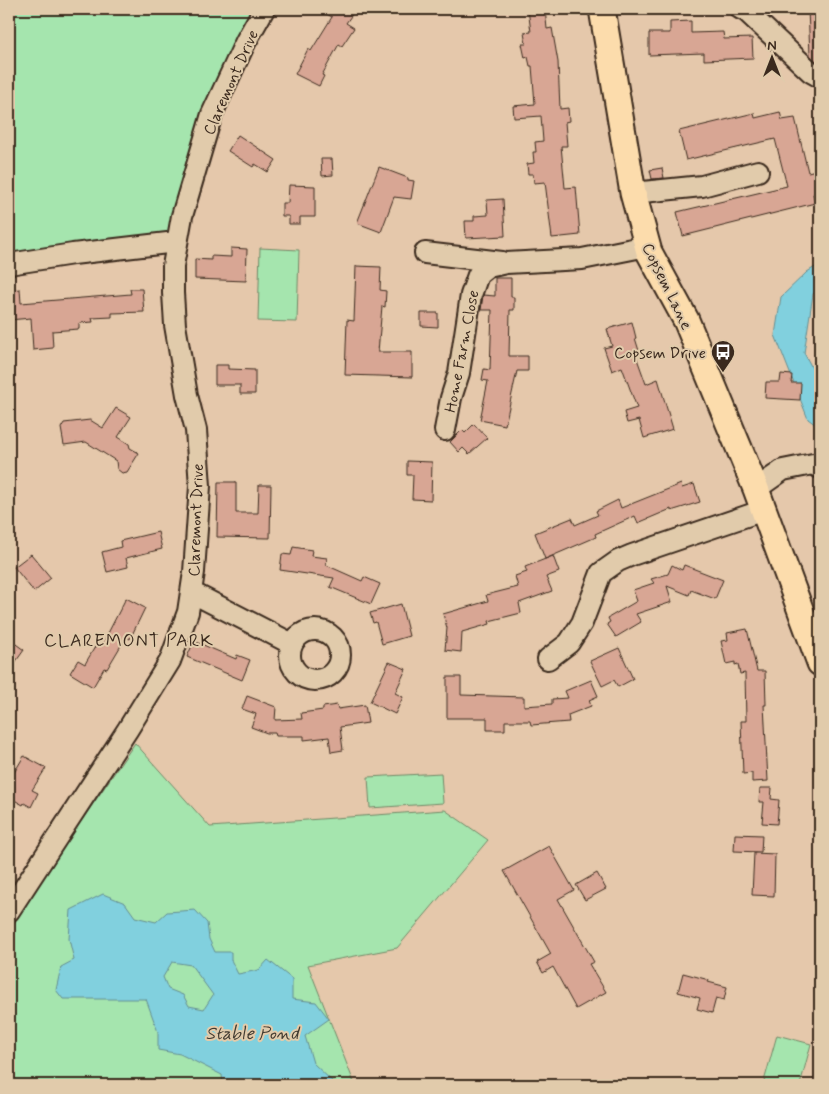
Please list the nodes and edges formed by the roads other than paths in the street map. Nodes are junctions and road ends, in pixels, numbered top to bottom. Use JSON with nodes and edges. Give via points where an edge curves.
{"nodes":[{"id":1,"x":264,"y":9,"type":"edge"},
{"id":2,"x":602,"y":9,"type":"edge"},
{"id":3,"x":742,"y":9,"type":"edge"},
{"id":4,"x":820,"y":77,"type":"edge"},
{"id":5,"x":758,"y":171,"type":"dead end"},
{"id":6,"x":633,"y":193,"type":"junction"},
{"id":7,"x":176,"y":242,"type":"junction"},
{"id":8,"x":647,"y":246,"type":"junction"},
{"id":9,"x":424,"y":252,"type":"dead end"},
{"id":10,"x":506,"y":263,"type":"junction"},
{"id":11,"x":9,"y":264,"type":"edge"},
{"id":12,"x":446,"y":430,"type":"dead end"},
{"id":13,"x":820,"y":468,"type":"edge"},
{"id":14,"x":760,"y":499,"type":"junction"},
{"id":15,"x":191,"y":592,"type":"junction"},
{"id":16,"x":292,"y":644,"type":"dead end"},
{"id":17,"x":548,"y":659,"type":"dead end"},
{"id":18,"x":820,"y":663,"type":"edge"},
{"id":19,"x":9,"y":911,"type":"edge"}],
"edges":[{"from":1,"to":7,"type":"street","name":"Claremont Drive","via":[[212,114]]},
{"from":2,"to":6,"type":"main road","name":"Copsem Lane"},
{"from":3,"to":4,"type":"street"},
{"from":5,"to":6,"type":"street","via":[[702,186]]},
{"from":6,"to":8,"type":"main road","name":"Copsem Lane"},
{"from":7,"to":11,"type":"street"},
{"from":7,"to":15,"type":"street","name":"Claremont Drive","via":[[172,293],[175,325],[196,430],[200,486]]},
{"from":8,"to":10,"type":"street","name":"Home Farm Close","via":[[582,259]]},
{"from":8,"to":14,"type":"main road","name":"Copsem Lane","via":[[686,320]]},
{"from":9,"to":10,"type":"street","name":"Home Farm Close"},
{"from":10,"to":12,"type":"street","name":"Home Farm Close","via":[[488,267],[478,275],[471,295]]},
{"from":13,"to":14,"type":"street","via":[[813,464],[783,470]]},
{"from":14,"to":17,"type":"street","via":[[618,561],[601,573],[582,623],[569,643]]},
{"from":14,"to":18,"type":"main road","name":"Copsem Lane"},
{"from":15,"to":16,"type":"street"},
{"from":15,"to":19,"type":"street","name":"Claremont Drive","via":[[188,612],[170,661]]}]}
